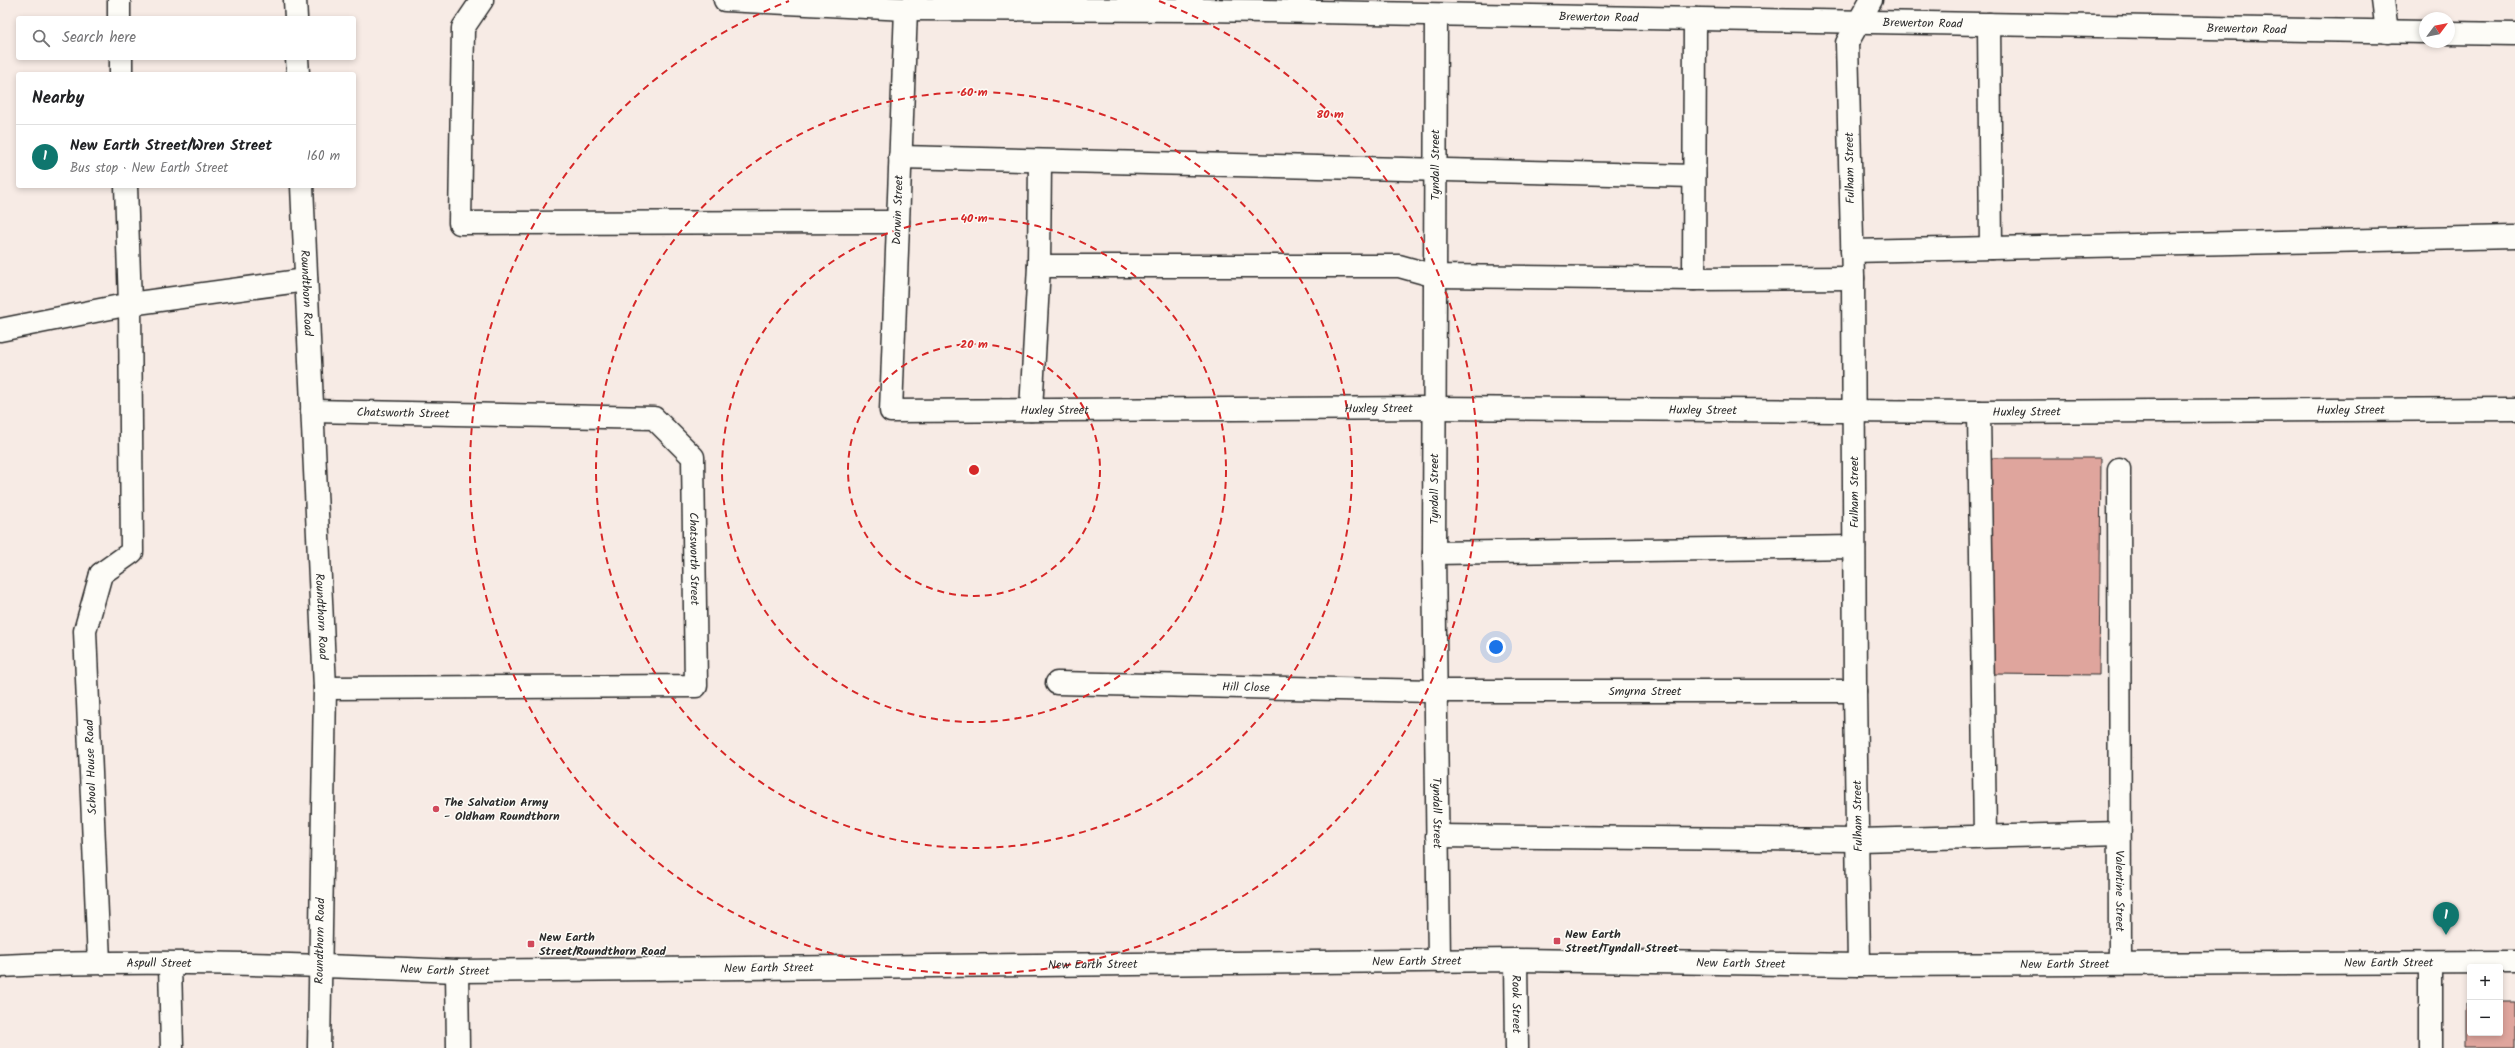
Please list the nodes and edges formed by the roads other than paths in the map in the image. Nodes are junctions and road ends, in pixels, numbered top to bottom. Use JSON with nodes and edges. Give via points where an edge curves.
{"nodes":[{"id":1,"x":119,"y":0,"type":"edge"},
{"id":2,"x":295,"y":0,"type":"edge"},
{"id":3,"x":482,"y":0,"type":"edge"},
{"id":4,"x":725,"y":0,"type":"edge"},
{"id":5,"x":1871,"y":0,"type":"edge"},
{"id":6,"x":2383,"y":0,"type":"edge"},
{"id":7,"x":1204,"y":5,"type":"edge"},
{"id":8,"x":1526,"y":8,"type":"edge"},
{"id":9,"x":906,"y":9,"type":"junction"},
{"id":10,"x":119,"y":16,"type":"edge"},
{"id":11,"x":296,"y":16,"type":"edge"},
{"id":12,"x":1436,"y":16,"type":"junction"},
{"id":13,"x":1695,"y":19,"type":"junction"},
{"id":14,"x":1859,"y":23,"type":"junction"},
{"id":15,"x":1989,"y":24,"type":"junction"},
{"id":16,"x":2388,"y":32,"type":"junction"},
{"id":17,"x":2419,"y":32,"type":"edge"},
{"id":18,"x":2455,"y":33,"type":"edge"},
{"id":19,"x":2515,"y":34,"type":"edge"},
{"id":20,"x":121,"y":60,"type":"edge"},
{"id":21,"x":297,"y":60,"type":"edge"},
{"id":22,"x":121,"y":72,"type":"edge"},
{"id":23,"x":298,"y":72,"type":"edge"},
{"id":24,"x":900,"y":157,"type":"junction"},
{"id":25,"x":1040,"y":161,"type":"junction"},
{"id":26,"x":1435,"y":171,"type":"junction"},
{"id":27,"x":1694,"y":176,"type":"junction"},
{"id":28,"x":126,"y":188,"type":"edge"},
{"id":29,"x":302,"y":188,"type":"edge"},
{"id":30,"x":898,"y":222,"type":"junction"},
{"id":31,"x":2515,"y":237,"type":"edge"},
{"id":32,"x":1991,"y":248,"type":"junction"},
{"id":33,"x":1852,"y":251,"type":"junction"},
{"id":34,"x":1039,"y":266,"type":"junction"},
{"id":35,"x":1435,"y":276,"type":"junction"},
{"id":36,"x":1854,"y":278,"type":"junction"},
{"id":37,"x":306,"y":280,"type":"junction"},
{"id":38,"x":1694,"y":280,"type":"junction"},
{"id":39,"x":130,"y":304,"type":"junction"},
{"id":40,"x":0,"y":330,"type":"edge"},
{"id":41,"x":1434,"y":408,"type":"junction"},
{"id":42,"x":1854,"y":409,"type":"junction"},
{"id":43,"x":2515,"y":409,"type":"edge"},
{"id":44,"x":312,"y":410,"type":"junction"},
{"id":45,"x":1031,"y":410,"type":"junction"},
{"id":46,"x":891,"y":411,"type":"joint"},
{"id":47,"x":1979,"y":412,"type":"junction"},
{"id":48,"x":2119,"y":469,"type":"dead end"},
{"id":49,"x":1854,"y":547,"type":"junction"},
{"id":50,"x":1434,"y":553,"type":"junction"},
{"id":51,"x":1057,"y":683,"type":"dead end"},
{"id":52,"x":325,"y":688,"type":"junction"},
{"id":53,"x":1435,"y":691,"type":"junction"},
{"id":54,"x":1855,"y":691,"type":"junction"},
{"id":55,"x":2119,"y":826,"type":"junction"},
{"id":56,"x":1437,"y":836,"type":"junction"},
{"id":57,"x":1984,"y":836,"type":"junction"},
{"id":58,"x":1859,"y":840,"type":"junction"},
{"id":59,"x":1516,"y":960,"type":"junction"},
{"id":60,"x":1439,"y":961,"type":"junction"},
{"id":61,"x":99,"y":962,"type":"junction"},
{"id":62,"x":2120,"y":962,"type":"junction"},
{"id":63,"x":2431,"y":962,"type":"junction"},
{"id":64,"x":2515,"y":962,"type":"edge"},
{"id":65,"x":170,"y":964,"type":"junction"},
{"id":66,"x":319,"y":965,"type":"junction"},
{"id":67,"x":1859,"y":965,"type":"junction"},
{"id":68,"x":0,"y":966,"type":"edge"},
{"id":69,"x":457,"y":971,"type":"junction"},
{"id":70,"x":172,"y":1048,"type":"edge"},
{"id":71,"x":319,"y":1048,"type":"edge"},
{"id":72,"x":458,"y":1048,"type":"edge"},
{"id":73,"x":1517,"y":1048,"type":"edge"},
{"id":74,"x":2431,"y":1048,"type":"edge"}],
"edges":[{"from":1,"to":10,"type":"street"},
{"from":2,"to":11,"type":"street"},
{"from":3,"to":30,"type":"street","via":[[463,28],[460,223]]},
{"from":4,"to":9,"type":"street","name":"Brewerton Road"},
{"from":5,"to":14,"type":"street","name":"Fulham Street"},
{"from":6,"to":16,"type":"street"},
{"from":7,"to":9,"type":"street","name":"Brewerton Road"},
{"from":7,"to":12,"type":"street","name":"Brewerton Road"},
{"from":8,"to":12,"type":"street","name":"Brewerton Road"},
{"from":8,"to":13,"type":"street","name":"Brewerton Road"},
{"from":9,"to":24,"type":"street","name":"Darwin Street"},
{"from":12,"to":26,"type":"street","name":"Tyndall Street"},
{"from":13,"to":14,"type":"street","name":"Brewerton Road"},
{"from":13,"to":27,"type":"street"},
{"from":14,"to":15,"type":"street","name":"Brewerton Road"},
{"from":14,"to":33,"type":"street","name":"Fulham Street","via":[[1847,43]]},
{"from":15,"to":16,"type":"street","name":"Brewerton Road"},
{"from":15,"to":32,"type":"street"},
{"from":16,"to":17,"type":"street","name":"Brewerton Road"},
{"from":18,"to":19,"type":"street"},
{"from":20,"to":22,"type":"street"},
{"from":21,"to":23,"type":"street"},
{"from":24,"to":25,"type":"street"},
{"from":24,"to":30,"type":"street","name":"Darwin Street"},
{"from":25,"to":26,"type":"street"},
{"from":25,"to":34,"type":"street"},
{"from":26,"to":27,"type":"street"},
{"from":26,"to":35,"type":"street","name":"Tyndall Street"},
{"from":27,"to":38,"type":"street"},
{"from":28,"to":39,"type":"street"},
{"from":29,"to":37,"type":"street","name":"Roundthorn Road"},
{"from":30,"to":46,"type":"street","name":"Darwin Street"},
{"from":31,"to":32,"type":"street"},
{"from":32,"to":33,"type":"street"},
{"from":33,"to":36,"type":"street","name":"Fulham Street"},
{"from":34,"to":35,"type":"street","via":[[1399,266]]},
{"from":34,"to":45,"type":"street"},
{"from":35,"to":38,"type":"street"},
{"from":35,"to":41,"type":"street","name":"Tyndall Street"},
{"from":36,"to":38,"type":"street"},
{"from":36,"to":42,"type":"street","name":"Fulham Street"},
{"from":37,"to":39,"type":"street"},
{"from":37,"to":44,"type":"street","name":"Roundthorn Road"},
{"from":39,"to":40,"type":"street"},
{"from":39,"to":61,"type":"street","name":"School House Road","via":[[132,552],[101,574],[85,631]]},
{"from":41,"to":42,"type":"street","name":"Huxley Street"},
{"from":41,"to":45,"type":"street","name":"Huxley Street"},
{"from":41,"to":50,"type":"street","name":"Tyndall Street"},
{"from":42,"to":47,"type":"street","name":"Huxley Street"},
{"from":42,"to":49,"type":"street","name":"Fulham Street"},
{"from":43,"to":47,"type":"street","name":"Huxley Street"},
{"from":44,"to":52,"type":"street","name":"Roundthorn Road"},
{"from":44,"to":52,"type":"street","name":"Chatsworth Street","via":[[654,418],[693,457],[696,686]]},
{"from":45,"to":46,"type":"street","name":"Huxley Street"},
{"from":47,"to":57,"type":"street"},
{"from":48,"to":55,"type":"street","name":"Valentine Street"},
{"from":49,"to":50,"type":"street"},
{"from":49,"to":54,"type":"street","name":"Fulham Street"},
{"from":50,"to":53,"type":"street","name":"Tyndall Street"},
{"from":51,"to":53,"type":"street","name":"Hill Close"},
{"from":52,"to":66,"type":"street","name":"Roundthorn Road"},
{"from":53,"to":54,"type":"street","name":"Smyrna Street"},
{"from":53,"to":56,"type":"street","name":"Tyndall Street"},
{"from":54,"to":58,"type":"street","name":"Fulham Street"},
{"from":55,"to":57,"type":"street"},
{"from":55,"to":62,"type":"street","name":"Valentine Street"},
{"from":56,"to":58,"type":"street"},
{"from":56,"to":60,"type":"street","name":"Tyndall Street"},
{"from":57,"to":58,"type":"street"},
{"from":58,"to":67,"type":"street","name":"Fulham Street"},
{"from":59,"to":60,"type":"street","name":"New Earth Street"},
{"from":59,"to":67,"type":"street","name":"New Earth Street"},
{"from":59,"to":73,"type":"street","name":"Rook Street"},
{"from":60,"to":69,"type":"street","name":"New Earth Street"},
{"from":61,"to":65,"type":"street","name":"Aspull Street"},
{"from":61,"to":68,"type":"street","name":"Aspull Street"},
{"from":62,"to":63,"type":"street","name":"New Earth Street"},
{"from":62,"to":67,"type":"street","name":"New Earth Street"},
{"from":63,"to":64,"type":"street","name":"New Earth Street"},
{"from":63,"to":74,"type":"street"},
{"from":65,"to":66,"type":"street","name":"Aspull Street"},
{"from":65,"to":70,"type":"street"},
{"from":66,"to":69,"type":"street","name":"New Earth Street"},
{"from":66,"to":71,"type":"street","name":"Roundthorn Road"},
{"from":69,"to":72,"type":"street"}]}
